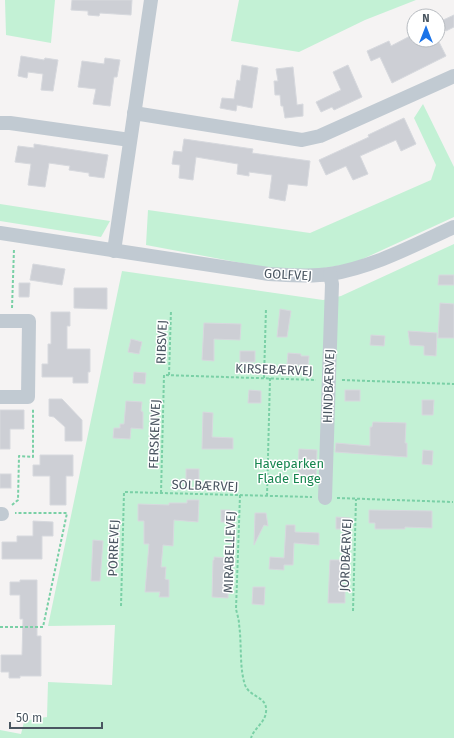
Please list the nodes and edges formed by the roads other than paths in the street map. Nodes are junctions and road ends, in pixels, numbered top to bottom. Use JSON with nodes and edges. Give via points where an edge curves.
{"nodes":[{"id":1,"x":151,"y":0,"type":"edge"},
{"id":2,"x":454,"y":76,"type":"edge"},
{"id":3,"x":134,"y":113,"type":"junction"},
{"id":4,"x":0,"y":123,"type":"edge"},
{"id":5,"x":130,"y":140,"type":"junction"},
{"id":6,"x":454,"y":227,"type":"edge"},
{"id":7,"x":0,"y":233,"type":"edge"},
{"id":8,"x":114,"y":251,"type":"junction"},
{"id":9,"x":330,"y":274,"type":"junction"},
{"id":10,"x":6,"y":322,"type":"edge"},
{"id":11,"x":0,"y":397,"type":"edge"},
{"id":12,"x":325,"y":498,"type":"road end"}],
"edges":[{"from":1,"to":3,"type":"street"},
{"from":2,"to":3,"type":"street","via":[[320,136],[302,140]]},
{"from":3,"to":5,"type":"street"},
{"from":4,"to":5,"type":"street"},
{"from":5,"to":8,"type":"street"},
{"from":6,"to":9,"type":"street","name":"GOLFVEJ","via":[[377,262]]},
{"from":7,"to":8,"type":"street","name":"GOLFVEJ"},
{"from":8,"to":9,"type":"street","name":"GOLFVEJ","via":[[269,274]]},
{"from":9,"to":12,"type":"street","name":"HINDBÆRVEJ","via":[[332,284]]},
{"from":10,"to":11,"type":"street","via":[[29,321],[28,397]]}]}
